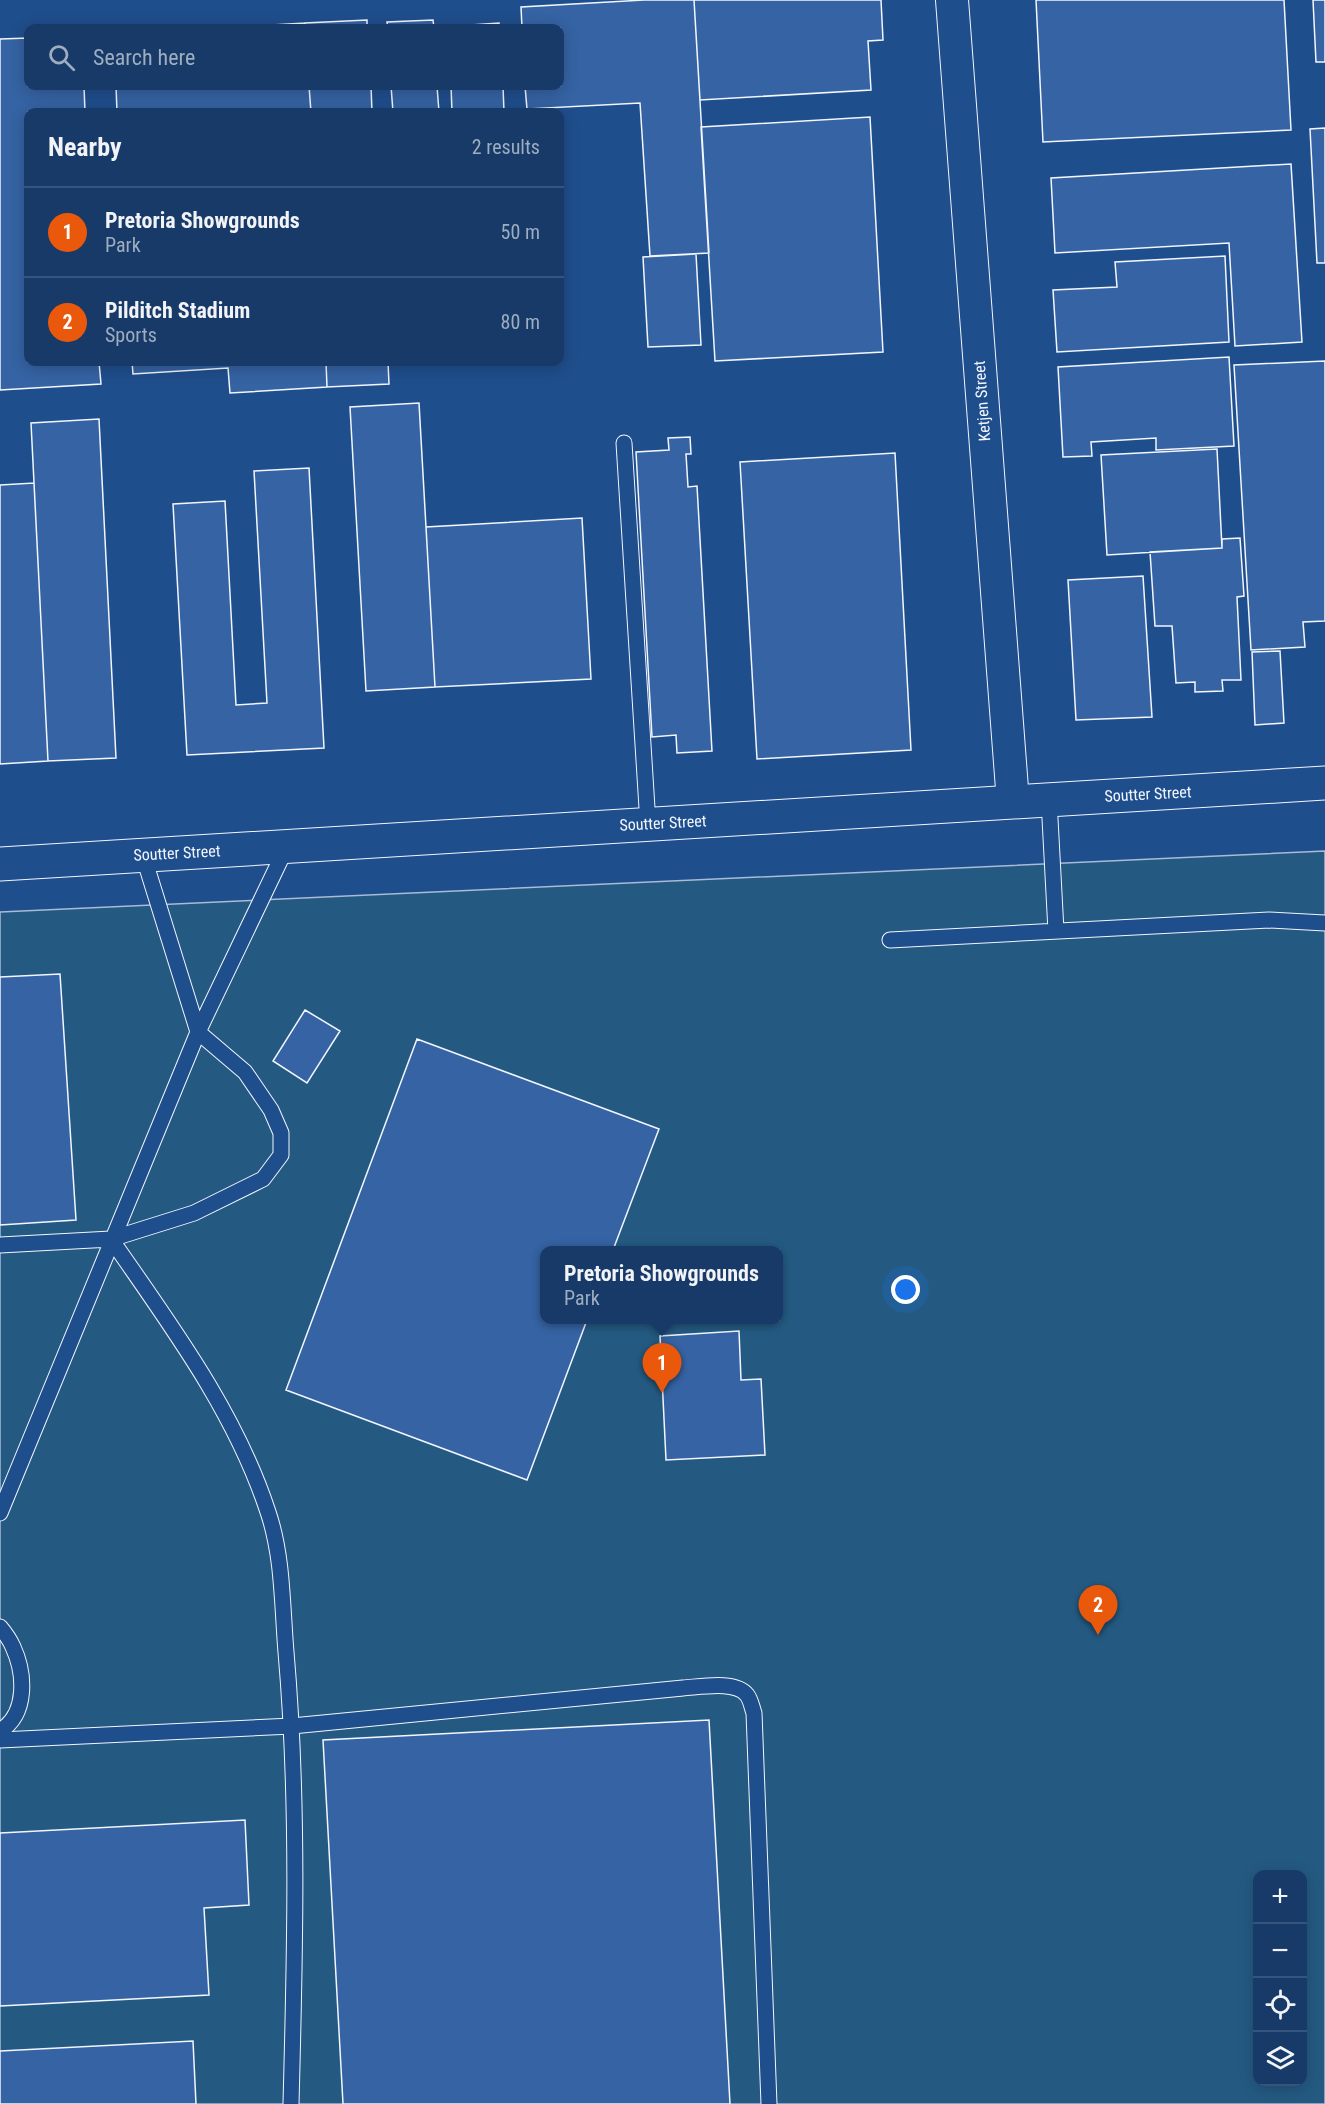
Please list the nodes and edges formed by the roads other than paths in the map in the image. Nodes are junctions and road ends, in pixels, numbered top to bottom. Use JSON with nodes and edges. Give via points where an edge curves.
{"nodes":[{"id":1,"x":951,"y":0,"type":"edge"},
{"id":2,"x":624,"y":443,"type":"dead end"},
{"id":3,"x":1325,"y":783,"type":"edge"},
{"id":4,"x":1049,"y":800,"type":"junction"},
{"id":5,"x":1013,"y":802,"type":"junction"},
{"id":6,"x":648,"y":824,"type":"junction"},
{"id":7,"x":287,"y":846,"type":"junction"},
{"id":8,"x":143,"y":855,"type":"junction"},
{"id":9,"x":0,"y":864,"type":"edge"},
{"id":10,"x":1325,"y":923,"type":"edge"},
{"id":11,"x":1056,"y":931,"type":"junction"},
{"id":12,"x":890,"y":940,"type":"dead end"},
{"id":13,"x":198,"y":1032,"type":"junction"},
{"id":14,"x":111,"y":1239,"type":"junction"},
{"id":15,"x":0,"y":1245,"type":"edge"},
{"id":16,"x":0,"y":1513,"type":"edge"},
{"id":17,"x":0,"y":1627,"type":"edge"},
{"id":18,"x":292,"y":1726,"type":"junction"},
{"id":19,"x":0,"y":1731,"type":"edge"},
{"id":20,"x":0,"y":1740,"type":"edge"},
{"id":21,"x":291,"y":2104,"type":"edge"},
{"id":22,"x":769,"y":2104,"type":"edge"}],
"edges":[{"from":1,"to":5,"type":"street","name":"Ketjen Street"},
{"from":2,"to":6,"type":"lane"},
{"from":3,"to":4,"type":"main road","name":"Soutter Street"},
{"from":4,"to":5,"type":"main road","name":"Soutter Street"},
{"from":4,"to":11,"type":"lane"},
{"from":5,"to":6,"type":"main road","name":"Soutter Street"},
{"from":6,"to":7,"type":"main road","name":"Soutter Street"},
{"from":7,"to":8,"type":"main road","name":"Soutter Street"},
{"from":7,"to":13,"type":"lane"},
{"from":8,"to":9,"type":"main road","name":"Soutter Street"},
{"from":8,"to":13,"type":"lane"},
{"from":10,"to":11,"type":"lane","via":[[1269,920]]},
{"from":11,"to":12,"type":"lane"},
{"from":13,"to":14,"type":"lane"},
{"from":13,"to":14,"type":"lane","via":[[245,1072],[271,1110],[282,1132],[281,1155],[263,1179],[226,1198]]},
{"from":14,"to":15,"type":"lane"},
{"from":14,"to":16,"type":"lane"},
{"from":14,"to":18,"type":"lane","via":[[215,1393],[258,1484],[277,1544]]},
{"from":17,"to":19,"type":"lane","via":[[13,1647],[21,1673],[21,1707]]},
{"from":18,"to":20,"type":"lane"},
{"from":18,"to":21,"type":"lane","via":[[296,1906]]},
{"from":18,"to":22,"type":"lane","via":[[726,1685],[747,1695],[754,1713]]}]}
